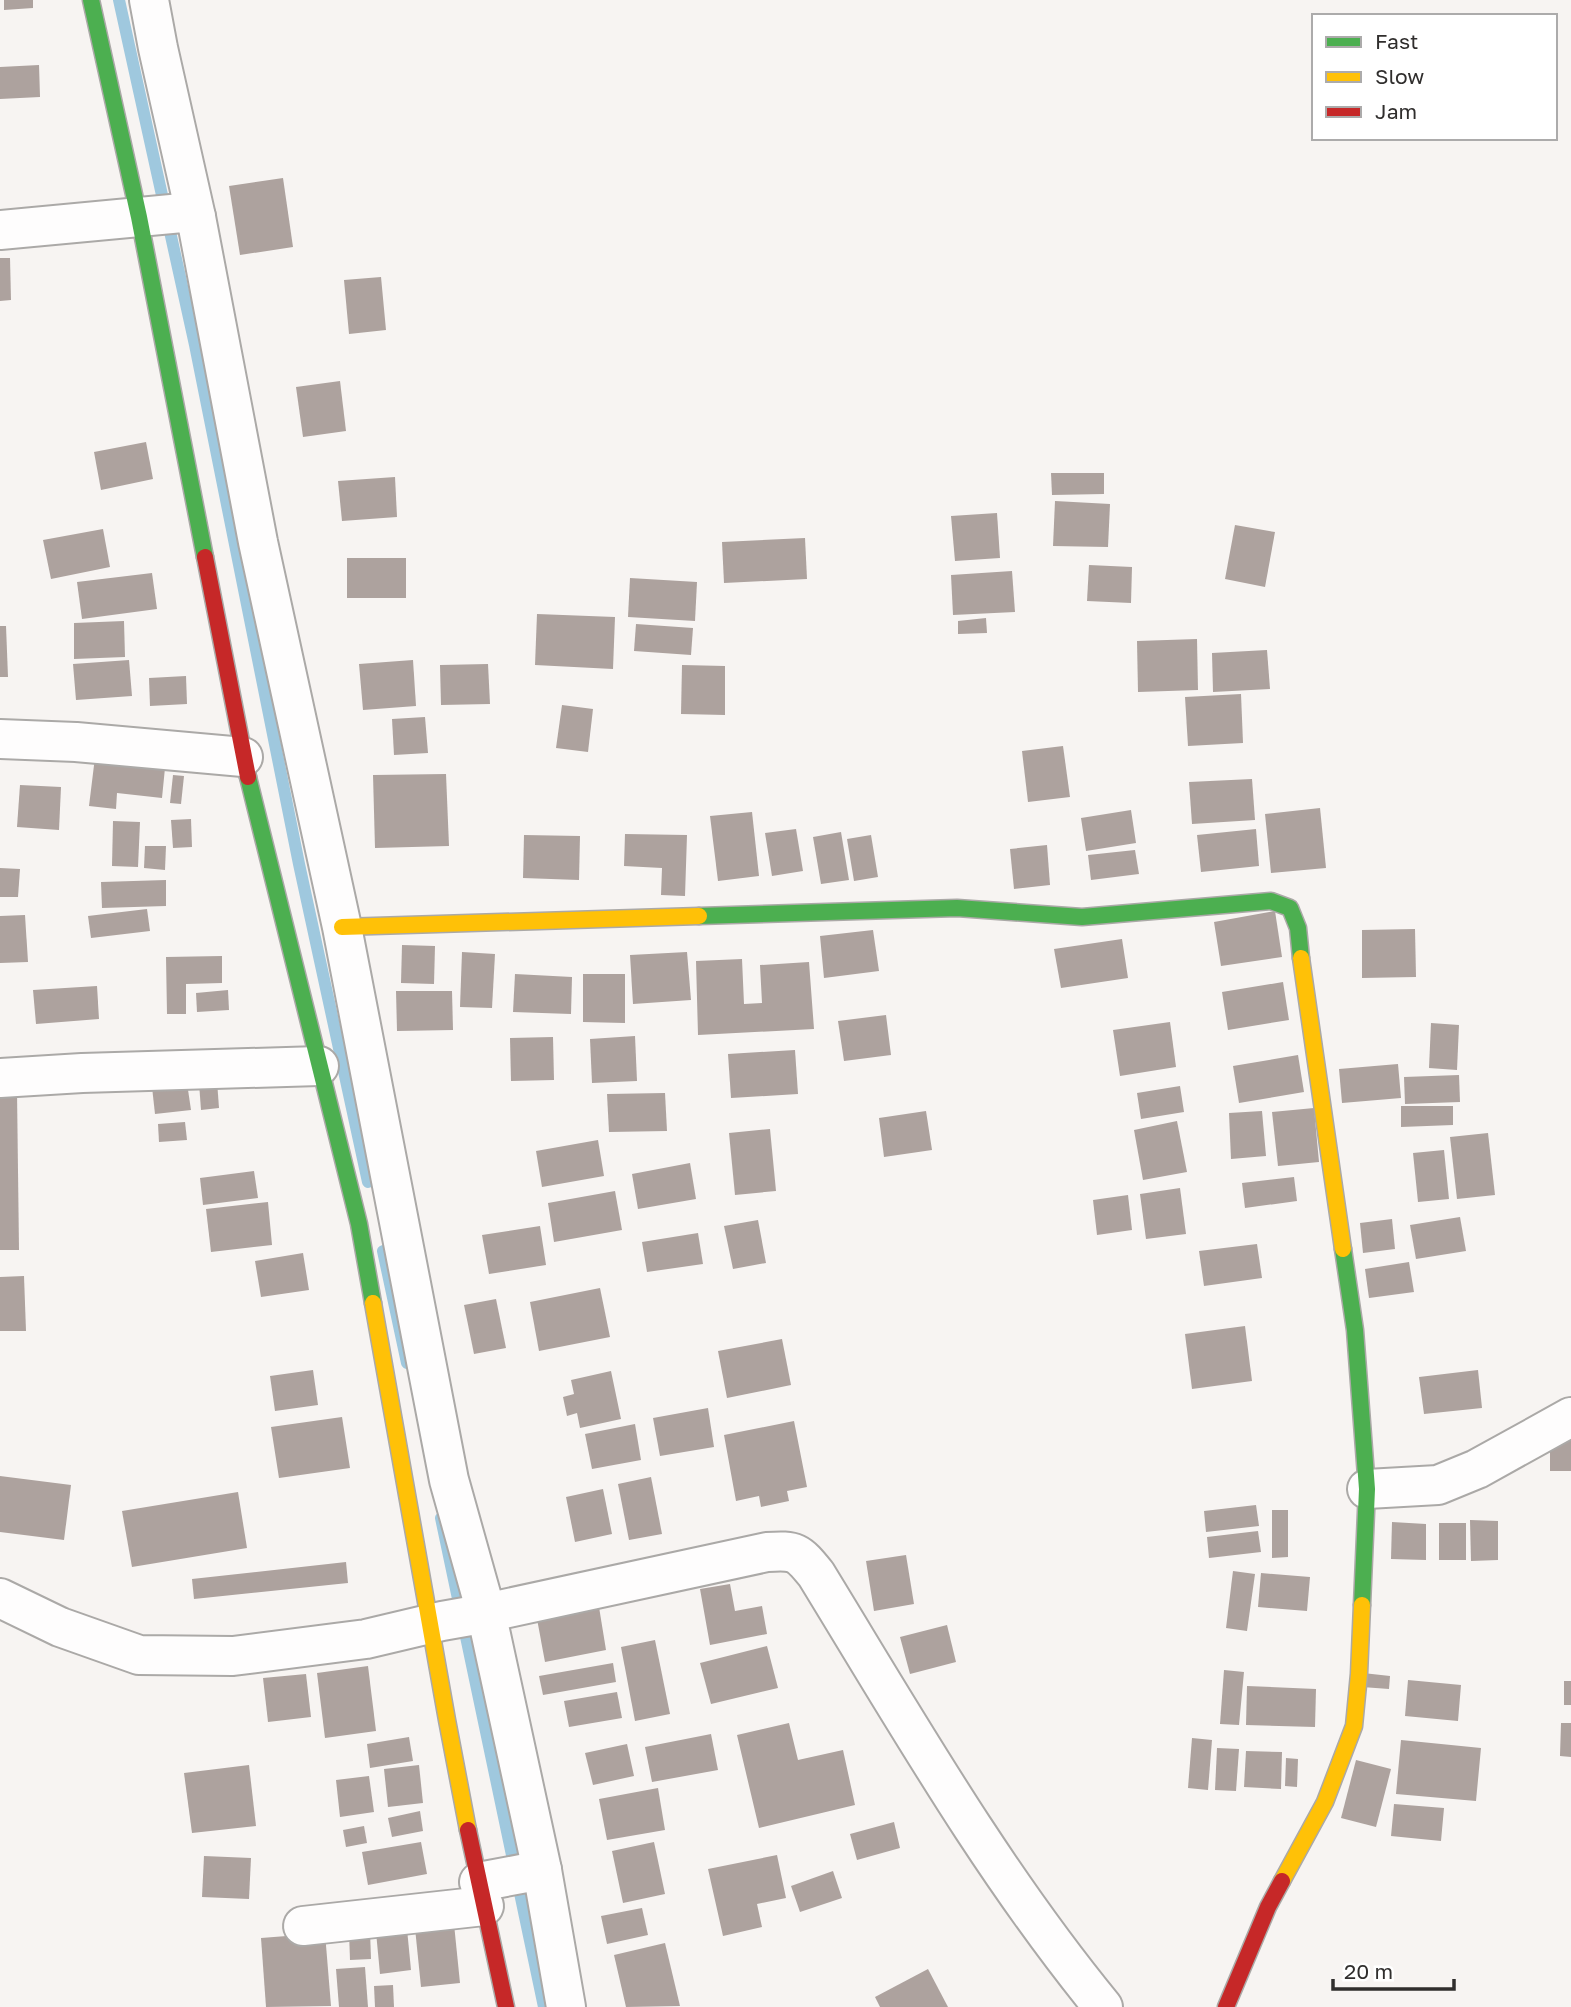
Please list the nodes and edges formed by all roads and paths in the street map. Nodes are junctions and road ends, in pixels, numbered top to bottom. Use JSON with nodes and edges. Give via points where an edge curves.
{"nodes":[{"id":1,"x":91,"y":0,"type":"edge"},
{"id":2,"x":149,"y":0,"type":"edge"},
{"id":3,"x":189,"y":215,"type":"junction"},
{"id":4,"x":140,"y":216,"type":"junction"},
{"id":5,"x":0,"y":230,"type":"edge"},
{"id":6,"x":0,"y":738,"type":"edge"},
{"id":7,"x":243,"y":757,"type":"junction"},
{"id":8,"x":342,"y":927,"type":"junction"},
{"id":9,"x":319,"y":1066,"type":"junction"},
{"id":10,"x":0,"y":1078,"type":"edge"},
{"id":11,"x":1571,"y":1417,"type":"edge"},
{"id":12,"x":1367,"y":1489,"type":"junction"},
{"id":13,"x":0,"y":1598,"type":"edge"},
{"id":14,"x":459,"y":1618,"type":"junction"},
{"id":15,"x":537,"y":1870,"type":"junction"},
{"id":16,"x":485,"y":1889,"type":"junction"},
{"id":17,"x":303,"y":1926,"type":"dead end"},
{"id":18,"x":506,"y":2007,"type":"edge"},
{"id":19,"x":566,"y":2007,"type":"edge"},
{"id":20,"x":1103,"y":2007,"type":"edge"},
{"id":21,"x":1226,"y":2007,"type":"edge"}],
"edges":[{"from":1,"to":4,"type":"street"},
{"from":2,"to":3,"type":"street"},
{"from":3,"to":4,"type":"street"},
{"from":3,"to":8,"type":"street"},
{"from":4,"to":5,"type":"street"},
{"from":4,"to":7,"type":"street"},
{"from":6,"to":7,"type":"street"},
{"from":7,"to":9,"type":"street"},
{"from":8,"to":12,"type":"street","via":[[957,908],[1082,917],[1271,901],[1290,908],[1298,928],[1355,1330]]},
{"from":8,"to":14,"type":"street","via":[[449,1480]]},
{"from":9,"to":10,"type":"street"},
{"from":9,"to":14,"type":"street"},
{"from":11,"to":12,"type":"street","via":[[1477,1469],[1438,1485]]},
{"from":12,"to":21,"type":"street","via":[[1354,1726],[1325,1802],[1268,1908]]},
{"from":13,"to":14,"type":"street","via":[[60,1627],[139,1654],[233,1656],[366,1639]]},
{"from":14,"to":15,"type":"street"},
{"from":14,"to":16,"type":"street","via":[[438,1673]]},
{"from":14,"to":20,"type":"street","via":[[768,1552],[800,1555],[961,1811]]},
{"from":15,"to":16,"type":"street"},
{"from":15,"to":19,"type":"street"},
{"from":16,"to":17,"type":"street"},
{"from":16,"to":18,"type":"street"}]}
